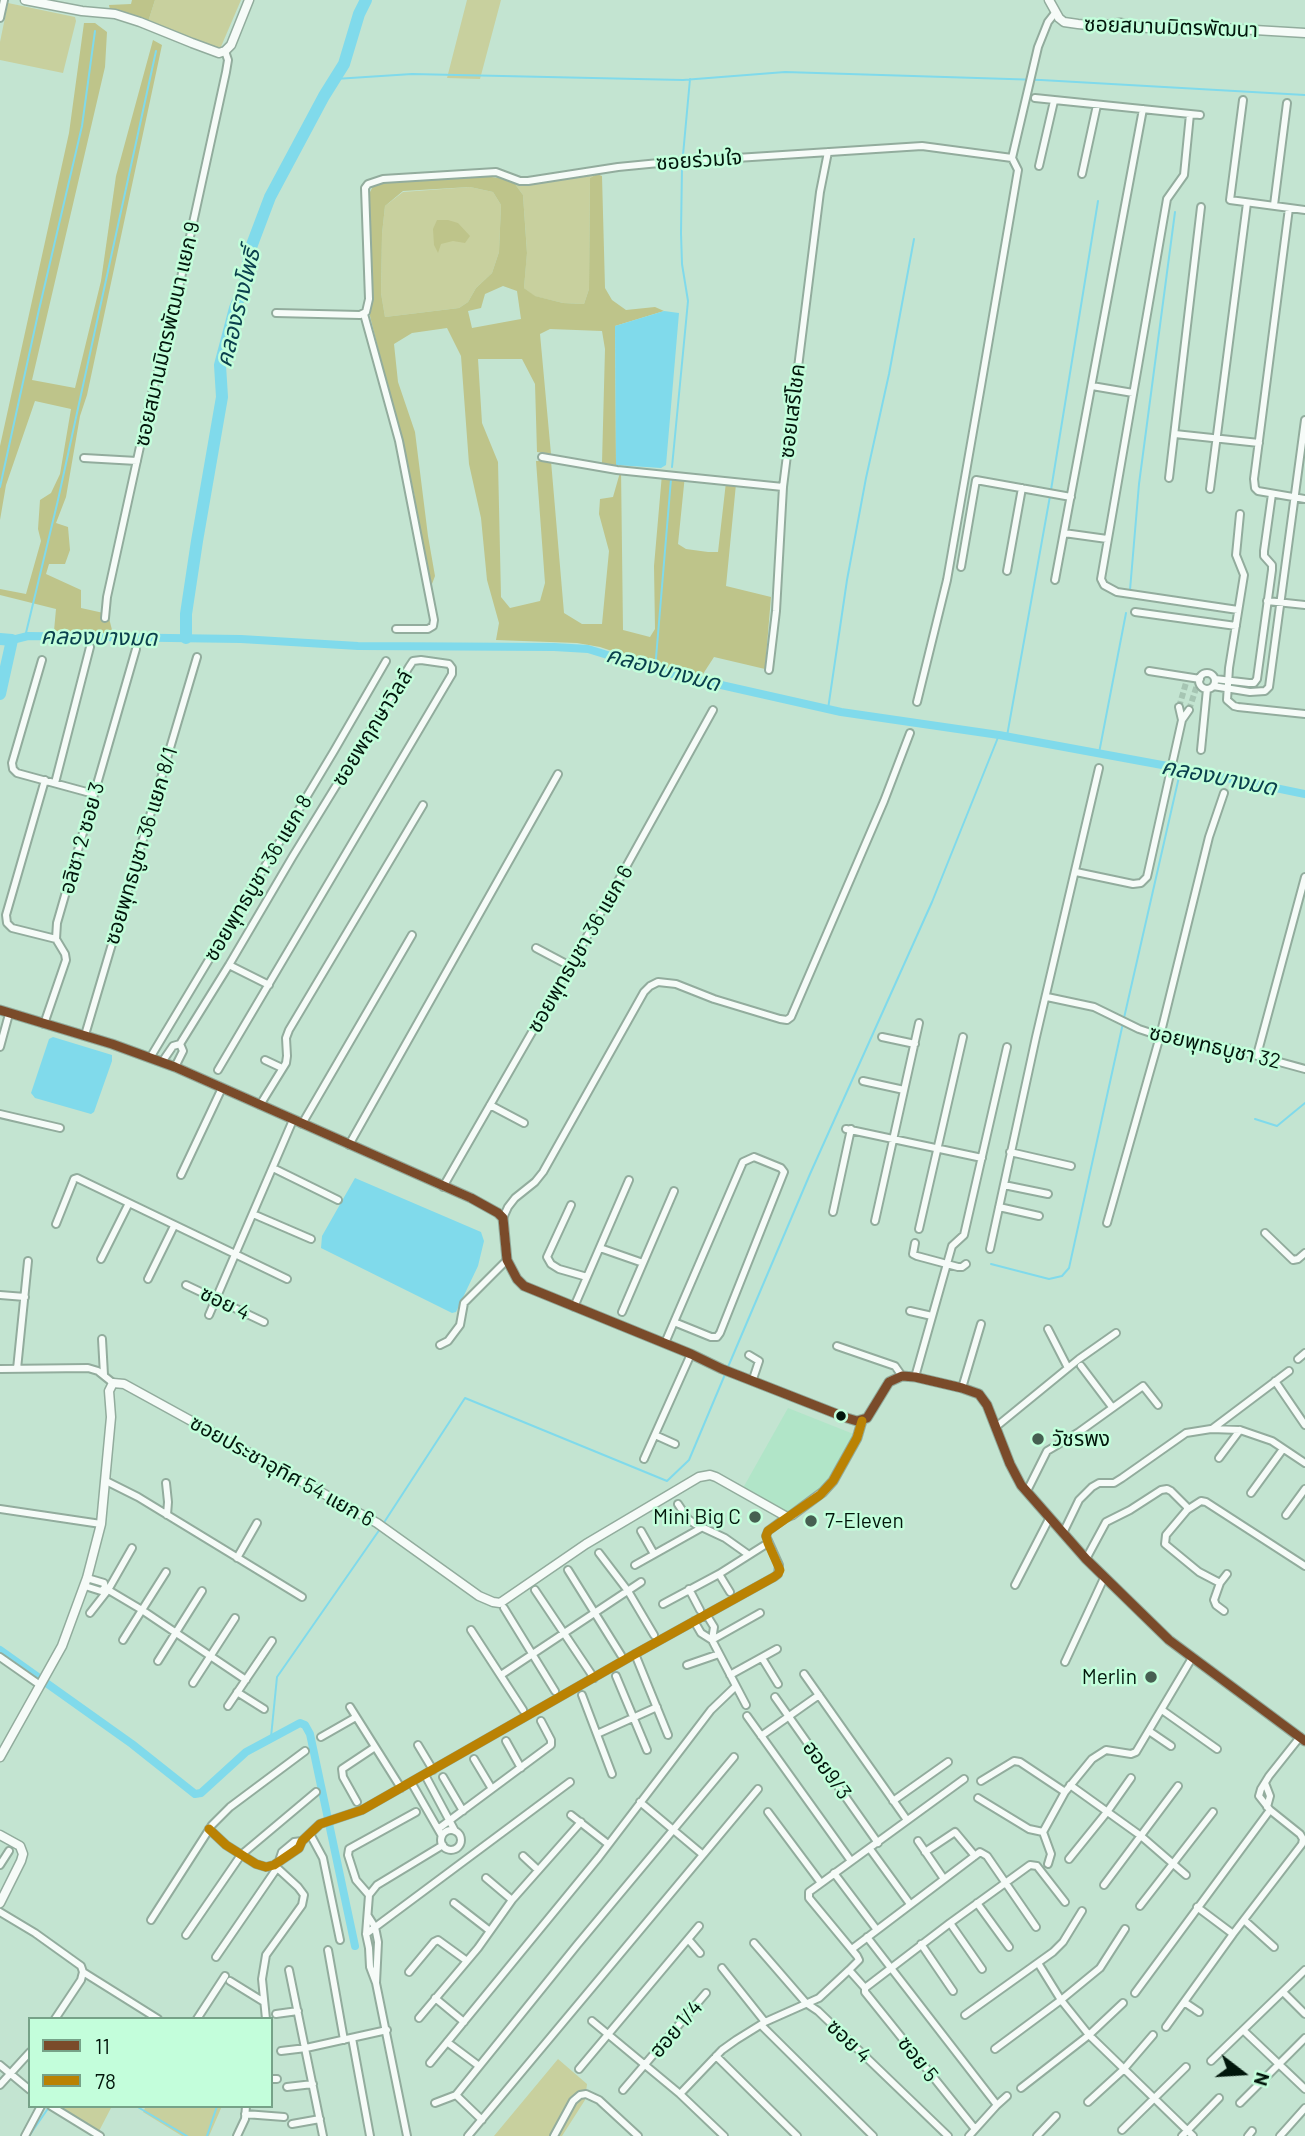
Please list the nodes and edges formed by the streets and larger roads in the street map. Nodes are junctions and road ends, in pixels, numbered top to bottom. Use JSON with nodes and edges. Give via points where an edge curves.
{"nodes":[{"id":1,"x":4,"y":0,"type":"edge"},
{"id":2,"x":25,"y":0,"type":"edge"},
{"id":3,"x":249,"y":0,"type":"edge"},
{"id":4,"x":1049,"y":0,"type":"edge"},
{"id":5,"x":1055,"y":13,"type":"junction"},
{"id":6,"x":0,"y":18,"type":"edge"},
{"id":7,"x":1305,"y":33,"type":"edge"},
{"id":8,"x":225,"y":51,"type":"junction"},
{"id":9,"x":1035,"y":98,"type":"dead end"},
{"id":10,"x":1243,"y":100,"type":"dead end"},
{"id":11,"x":1054,"y":101,"type":"junction"},
{"id":12,"x":1287,"y":103,"type":"dead end"},
{"id":13,"x":1097,"y":105,"type":"junction"},
{"id":14,"x":1143,"y":109,"type":"junction"},
{"id":15,"x":1189,"y":114,"type":"junction"},
{"id":16,"x":1200,"y":115,"type":"dead end"},
{"id":17,"x":828,"y":152,"type":"junction"},
{"id":18,"x":1012,"y":158,"type":"junction"},
{"id":19,"x":1039,"y":166,"type":"dead end"},
{"id":20,"x":1082,"y":174,"type":"dead end"},
{"id":21,"x":1247,"y":203,"type":"junction"},
{"id":22,"x":1274,"y":205,"type":"junction"},
{"id":23,"x":1201,"y":207,"type":"dead end"},
{"id":24,"x":1289,"y":208,"type":"junction"},
{"id":25,"x":1305,"y":210,"type":"edge"},
{"id":26,"x":276,"y":313,"type":"dead end"},
{"id":27,"x":364,"y":314,"type":"junction"},
{"id":28,"x":1091,"y":386,"type":"junction"},
{"id":29,"x":1133,"y":393,"type":"junction"},
{"id":30,"x":1305,"y":420,"type":"edge"},
{"id":31,"x":1175,"y":433,"type":"junction"},
{"id":32,"x":1216,"y":438,"type":"junction"},
{"id":33,"x":1259,"y":443,"type":"junction"},
{"id":34,"x":542,"y":457,"type":"dead end"},
{"id":35,"x":84,"y":458,"type":"dead end"},
{"id":36,"x":137,"y":461,"type":"junction"},
{"id":37,"x":1169,"y":478,"type":"dead end"},
{"id":38,"x":783,"y":487,"type":"junction"},
{"id":39,"x":1023,"y":488,"type":"junction"},
{"id":40,"x":1210,"y":489,"type":"dead end"},
{"id":41,"x":1272,"y":494,"type":"junction"},
{"id":42,"x":1071,"y":496,"type":"junction"},
{"id":43,"x":1295,"y":497,"type":"junction"},
{"id":44,"x":1305,"y":499,"type":"edge"},
{"id":45,"x":1240,"y":514,"type":"dead end"},
{"id":46,"x":1064,"y":533,"type":"junction"},
{"id":47,"x":1107,"y":539,"type":"junction"},
{"id":48,"x":961,"y":566,"type":"dead end"},
{"id":49,"x":1007,"y":571,"type":"dead end"},
{"id":50,"x":1055,"y":580,"type":"dead end"},
{"id":51,"x":1267,"y":601,"type":"junction"},
{"id":52,"x":1281,"y":602,"type":"junction"},
{"id":53,"x":1305,"y":605,"type":"edge"},
{"id":54,"x":1238,"y":610,"type":"junction"},
{"id":55,"x":1135,"y":612,"type":"dead end"},
{"id":56,"x":105,"y":618,"type":"dead end"},
{"id":57,"x":1236,"y":626,"type":"junction"},
{"id":58,"x":396,"y":629,"type":"dead end"},
{"id":59,"x":90,"y":647,"type":"dead end"},
{"id":60,"x":135,"y":649,"type":"dead end"},
{"id":61,"x":197,"y":657,"type":"dead end"},
{"id":62,"x":42,"y":660,"type":"dead end"},
{"id":63,"x":386,"y":660,"type":"dead end"},
{"id":64,"x":769,"y":670,"type":"dead end"},
{"id":65,"x":1149,"y":671,"type":"dead end"},
{"id":66,"x":1200,"y":679,"type":"junction"},
{"id":67,"x":1228,"y":681,"type":"junction"},
{"id":68,"x":1254,"y":683,"type":"junction"},
{"id":69,"x":1211,"y":685,"type":"junction"},
{"id":70,"x":1227,"y":690,"type":"junction"},
{"id":71,"x":1257,"y":692,"type":"junction"},
{"id":72,"x":917,"y":702,"type":"dead end"},
{"id":73,"x":1179,"y":707,"type":"tunnel mouth"},
{"id":74,"x":713,"y":710,"type":"dead end"},
{"id":75,"x":1189,"y":710,"type":"tunnel mouth"},
{"id":76,"x":1305,"y":714,"type":"edge"},
{"id":77,"x":1182,"y":720,"type":"junction"},
{"id":78,"x":910,"y":733,"type":"dead end"},
{"id":79,"x":1201,"y":750,"type":"dead end"},
{"id":80,"x":1099,"y":768,"type":"dead end"},
{"id":81,"x":558,"y":774,"type":"dead end"},
{"id":82,"x":46,"y":780,"type":"junction"},
{"id":83,"x":54,"y":783,"type":"junction"},
{"id":84,"x":1224,"y":793,"type":"dead end"},
{"id":85,"x":94,"y":794,"type":"junction"},
{"id":86,"x":422,"y":805,"type":"dead end"},
{"id":87,"x":1076,"y":872,"type":"junction"},
{"id":88,"x":1305,"y":877,"type":"edge"},
{"id":89,"x":411,"y":935,"type":"dead end"},
{"id":90,"x":57,"y":939,"type":"junction"},
{"id":91,"x":536,"y":948,"type":"dead end"},
{"id":92,"x":229,"y":965,"type":"junction"},
{"id":93,"x":570,"y":966,"type":"junction"},
{"id":94,"x":269,"y":985,"type":"junction"},
{"id":95,"x":1047,"y":997,"type":"junction"},
{"id":96,"x":0,"y":1010,"type":"edge"},
{"id":97,"x":9,"y":1014,"type":"junction"},
{"id":98,"x":919,"y":1023,"type":"dead end"},
{"id":99,"x":44,"y":1024,"type":"junction"},
{"id":100,"x":85,"y":1035,"type":"junction"},
{"id":101,"x":1160,"y":1036,"type":"junction"},
{"id":102,"x":882,"y":1037,"type":"dead end"},
{"id":103,"x":964,"y":1037,"type":"dead end"},
{"id":104,"x":180,"y":1044,"type":"junction"},
{"id":105,"x":915,"y":1044,"type":"junction"},
{"id":106,"x":0,"y":1047,"type":"edge"},
{"id":107,"x":1007,"y":1047,"type":"dead end"},
{"id":108,"x":1257,"y":1055,"type":"junction"},
{"id":109,"x":150,"y":1058,"type":"junction"},
{"id":110,"x":265,"y":1060,"type":"dead end"},
{"id":111,"x":162,"y":1062,"type":"junction"},
{"id":112,"x":175,"y":1067,"type":"junction"},
{"id":113,"x":282,"y":1068,"type":"junction"},
{"id":114,"x":1305,"y":1069,"type":"edge"},
{"id":115,"x":218,"y":1070,"type":"dead end"},
{"id":116,"x":863,"y":1081,"type":"dead end"},
{"id":117,"x":222,"y":1088,"type":"junction"},
{"id":118,"x":904,"y":1090,"type":"junction"},
{"id":119,"x":260,"y":1105,"type":"junction"},
{"id":120,"x":490,"y":1105,"type":"junction"},
{"id":121,"x":0,"y":1114,"type":"edge"},
{"id":122,"x":298,"y":1122,"type":"junction"},
{"id":123,"x":524,"y":1123,"type":"dead end"},
{"id":124,"x":60,"y":1128,"type":"dead end"},
{"id":125,"x":894,"y":1138,"type":"junction"},
{"id":126,"x":349,"y":1145,"type":"junction"},
{"id":127,"x":938,"y":1147,"type":"junction"},
{"id":128,"x":1010,"y":1152,"type":"junction"},
{"id":129,"x":982,"y":1158,"type":"junction"},
{"id":130,"x":1071,"y":1166,"type":"dead end"},
{"id":131,"x":273,"y":1168,"type":"junction"},
{"id":132,"x":181,"y":1175,"type":"dead end"},
{"id":133,"x":629,"y":1180,"type":"dead end"},
{"id":134,"x":1004,"y":1185,"type":"junction"},
{"id":135,"x":443,"y":1186,"type":"junction"},
{"id":136,"x":674,"y":1191,"type":"dead end"},
{"id":137,"x":1048,"y":1194,"type":"dead end"},
{"id":138,"x":338,"y":1200,"type":"dead end"},
{"id":139,"x":129,"y":1203,"type":"junction"},
{"id":140,"x":571,"y":1205,"type":"dead end"},
{"id":141,"x":999,"y":1207,"type":"junction"},
{"id":142,"x":833,"y":1212,"type":"dead end"},
{"id":143,"x":253,"y":1214,"type":"junction"},
{"id":144,"x":1040,"y":1216,"type":"dead end"},
{"id":145,"x":503,"y":1218,"type":"junction"},
{"id":146,"x":875,"y":1221,"type":"dead end"},
{"id":147,"x":1107,"y":1223,"type":"dead end"},
{"id":148,"x":56,"y":1224,"type":"dead end"},
{"id":149,"x":174,"y":1226,"type":"junction"},
{"id":150,"x":919,"y":1229,"type":"dead end"},
{"id":151,"x":1265,"y":1233,"type":"dead end"},
{"id":152,"x":311,"y":1239,"type":"dead end"},
{"id":153,"x":915,"y":1243,"type":"dead end"},
{"id":154,"x":600,"y":1248,"type":"junction"},
{"id":155,"x":990,"y":1249,"type":"dead end"},
{"id":156,"x":1305,"y":1252,"type":"edge"},
{"id":157,"x":236,"y":1254,"type":"junction"},
{"id":158,"x":101,"y":1259,"type":"dead end"},
{"id":159,"x":507,"y":1260,"type":"junction"},
{"id":160,"x":28,"y":1261,"type":"dead end"},
{"id":161,"x":643,"y":1263,"type":"junction"},
{"id":162,"x":946,"y":1264,"type":"junction"},
{"id":163,"x":966,"y":1264,"type":"dead end"},
{"id":164,"x":587,"y":1277,"type":"junction"},
{"id":165,"x":148,"y":1279,"type":"dead end"},
{"id":166,"x":286,"y":1279,"type":"dead end"},
{"id":167,"x":186,"y":1285,"type":"dead end"},
{"id":168,"x":0,"y":1295,"type":"edge"},
{"id":169,"x":25,"y":1297,"type":"junction"},
{"id":170,"x":216,"y":1298,"type":"junction"},
{"id":171,"x":574,"y":1307,"type":"junction"},
{"id":172,"x":910,"y":1311,"type":"dead end"},
{"id":173,"x":622,"y":1312,"type":"dead end"},
{"id":174,"x":209,"y":1315,"type":"dead end"},
{"id":175,"x":932,"y":1316,"type":"junction"},
{"id":176,"x":264,"y":1322,"type":"dead end"},
{"id":177,"x":674,"y":1322,"type":"junction"},
{"id":178,"x":981,"y":1324,"type":"dead end"},
{"id":179,"x":1048,"y":1329,"type":"dead end"},
{"id":180,"x":1116,"y":1333,"type":"dead end"},
{"id":181,"x":102,"y":1339,"type":"dead end"},
{"id":182,"x":665,"y":1343,"type":"junction"},
{"id":183,"x":440,"y":1345,"type":"dead end"},
{"id":184,"x":837,"y":1346,"type":"dead end"},
{"id":185,"x":1305,"y":1353,"type":"edge"},
{"id":186,"x":691,"y":1354,"type":"junction"},
{"id":187,"x":749,"y":1355,"type":"dead end"},
{"id":188,"x":1298,"y":1359,"type":"dead end"},
{"id":189,"x":1081,"y":1366,"type":"dead end"},
{"id":190,"x":1068,"y":1368,"type":"junction"},
{"id":191,"x":0,"y":1369,"type":"edge"},
{"id":192,"x":17,"y":1369,"type":"junction"},
{"id":193,"x":1289,"y":1371,"type":"dead end"},
{"id":194,"x":104,"y":1375,"type":"junction"},
{"id":195,"x":902,"y":1376,"type":"junction"},
{"id":196,"x":915,"y":1377,"type":"junction"},
{"id":197,"x":753,"y":1380,"type":"junction"},
{"id":198,"x":1275,"y":1381,"type":"junction"},
{"id":199,"x":113,"y":1383,"type":"junction"},
{"id":200,"x":962,"y":1388,"type":"junction"},
{"id":201,"x":1158,"y":1405,"type":"dead end"},
{"id":202,"x":1112,"y":1407,"type":"junction"},
{"id":203,"x":862,"y":1421,"type":"junction"},
{"id":204,"x":1305,"y":1425,"type":"edge"},
{"id":205,"x":997,"y":1426,"type":"junction"},
{"id":206,"x":1211,"y":1429,"type":"junction"},
{"id":207,"x":1240,"y":1430,"type":"junction"},
{"id":208,"x":655,"y":1435,"type":"junction"},
{"id":209,"x":675,"y":1444,"type":"dead end"},
{"id":210,"x":1283,"y":1449,"type":"junction"},
{"id":211,"x":1219,"y":1458,"type":"dead end"},
{"id":212,"x":644,"y":1460,"type":"dead end"},
{"id":213,"x":1305,"y":1463,"type":"edge"},
{"id":214,"x":106,"y":1481,"type":"junction"},
{"id":215,"x":166,"y":1483,"type":"dead end"},
{"id":216,"x":1305,"y":1489,"type":"edge"},
{"id":217,"x":1027,"y":1491,"type":"junction"},
{"id":218,"x":1251,"y":1493,"type":"dead end"},
{"id":219,"x":678,"y":1504,"type":"dead end"},
{"id":220,"x":0,"y":1509,"type":"edge"},
{"id":221,"x":1187,"y":1510,"type":"junction"},
{"id":222,"x":167,"y":1515,"type":"junction"},
{"id":223,"x":1286,"y":1515,"type":"dead end"},
{"id":224,"x":787,"y":1517,"type":"junction"},
{"id":225,"x":1049,"y":1518,"type":"junction"},
{"id":226,"x":257,"y":1523,"type":"dead end"},
{"id":227,"x":101,"y":1524,"type":"junction"},
{"id":228,"x":701,"y":1528,"type":"junction"},
{"id":229,"x":641,"y":1531,"type":"dead end"},
{"id":230,"x":1063,"y":1533,"type":"junction"},
{"id":231,"x":768,"y":1543,"type":"junction"},
{"id":232,"x":132,"y":1548,"type":"dead end"},
{"id":233,"x":599,"y":1553,"type":"dead end"},
{"id":234,"x":654,"y":1554,"type":"junction"},
{"id":235,"x":749,"y":1555,"type":"junction"},
{"id":236,"x":237,"y":1558,"type":"junction"},
{"id":237,"x":1086,"y":1559,"type":"junction"},
{"id":238,"x":635,"y":1565,"type":"dead end"},
{"id":239,"x":1305,"y":1566,"type":"edge"},
{"id":240,"x":568,"y":1570,"type":"dead end"},
{"id":241,"x":166,"y":1572,"type":"dead end"},
{"id":242,"x":719,"y":1574,"type":"junction"},
{"id":243,"x":1227,"y":1574,"type":"dead end"},
{"id":244,"x":1104,"y":1578,"type":"junction"},
{"id":245,"x":86,"y":1582,"type":"junction"},
{"id":246,"x":641,"y":1583,"type":"dead end"},
{"id":247,"x":1220,"y":1583,"type":"junction"},
{"id":248,"x":1015,"y":1585,"type":"dead end"},
{"id":249,"x":107,"y":1589,"type":"junction"},
{"id":250,"x":689,"y":1589,"type":"junction"},
{"id":251,"x":535,"y":1590,"type":"dead end"},
{"id":252,"x":202,"y":1591,"type":"dead end"},
{"id":253,"x":628,"y":1591,"type":"junction"},
{"id":254,"x":730,"y":1592,"type":"dead end"},
{"id":255,"x":302,"y":1597,"type":"dead end"},
{"id":256,"x":663,"y":1604,"type":"dead end"},
{"id":257,"x":504,"y":1608,"type":"dead end"},
{"id":258,"x":142,"y":1610,"type":"junction"},
{"id":259,"x":1224,"y":1611,"type":"dead end"},
{"id":260,"x":703,"y":1612,"type":"junction"},
{"id":261,"x":90,"y":1613,"type":"dead end"},
{"id":262,"x":596,"y":1613,"type":"junction"},
{"id":263,"x":760,"y":1613,"type":"dead end"},
{"id":264,"x":236,"y":1618,"type":"dead end"},
{"id":265,"x":694,"y":1620,"type":"junction"},
{"id":266,"x":471,"y":1630,"type":"dead end"},
{"id":267,"x":176,"y":1633,"type":"junction"},
{"id":268,"x":564,"y":1633,"type":"junction"},
{"id":269,"x":654,"y":1636,"type":"dead end"},
{"id":270,"x":123,"y":1640,"type":"dead end"},
{"id":271,"x":712,"y":1640,"type":"junction"},
{"id":272,"x":272,"y":1641,"type":"dead end"},
{"id":273,"x":777,"y":1649,"type":"dead end"},
{"id":274,"x":533,"y":1654,"type":"junction"},
{"id":275,"x":635,"y":1654,"type":"junction"},
{"id":276,"x":719,"y":1654,"type":"junction"},
{"id":277,"x":621,"y":1655,"type":"dead end"},
{"id":278,"x":211,"y":1656,"type":"junction"},
{"id":279,"x":0,"y":1657,"type":"edge"},
{"id":280,"x":762,"y":1658,"type":"junction"},
{"id":281,"x":1192,"y":1658,"type":"junction"},
{"id":282,"x":158,"y":1661,"type":"dead end"},
{"id":283,"x":1065,"y":1662,"type":"dead end"},
{"id":284,"x":687,"y":1665,"type":"dead end"},
{"id":285,"x":804,"y":1674,"type":"dead end"},
{"id":286,"x":501,"y":1675,"type":"junction"},
{"id":287,"x":730,"y":1675,"type":"junction"},
{"id":288,"x":616,"y":1676,"type":"dead end"},
{"id":289,"x":594,"y":1678,"type":"junction"},
{"id":290,"x":246,"y":1680,"type":"junction"},
{"id":291,"x":193,"y":1683,"type":"dead end"},
{"id":292,"x":778,"y":1684,"type":"dead end"},
{"id":293,"x":40,"y":1685,"type":"junction"},
{"id":294,"x":736,"y":1686,"type":"junction"},
{"id":295,"x":555,"y":1691,"type":"dead end"},
{"id":296,"x":237,"y":1692,"type":"junction"},
{"id":297,"x":819,"y":1695,"type":"junction"},
{"id":298,"x":582,"y":1696,"type":"dead end"},
{"id":299,"x":775,"y":1697,"type":"dead end"},
{"id":300,"x":746,"y":1704,"type":"dead end"},
{"id":301,"x":228,"y":1706,"type":"dead end"},
{"id":302,"x":350,"y":1707,"type":"dead end"},
{"id":303,"x":657,"y":1707,"type":"junction"},
{"id":304,"x":264,"y":1709,"type":"dead end"},
{"id":305,"x":523,"y":1710,"type":"dead end"},
{"id":306,"x":1162,"y":1710,"type":"junction"},
{"id":307,"x":747,"y":1716,"type":"dead end"},
{"id":308,"x":789,"y":1716,"type":"junction"},
{"id":309,"x":356,"y":1717,"type":"junction"},
{"id":310,"x":634,"y":1718,"type":"junction"},
{"id":311,"x":541,"y":1721,"type":"dead end"},
{"id":312,"x":1149,"y":1731,"type":"junction"},
{"id":313,"x":597,"y":1734,"type":"junction"},
{"id":314,"x":668,"y":1735,"type":"dead end"},
{"id":315,"x":761,"y":1736,"type":"junction"},
{"id":316,"x":321,"y":1737,"type":"dead end"},
{"id":317,"x":1302,"y":1739,"type":"edge"},
{"id":318,"x":506,"y":1741,"type":"dead end"},
{"id":319,"x":418,"y":1745,"type":"dead end"},
{"id":320,"x":1171,"y":1746,"type":"dead end"},
{"id":321,"x":375,"y":1747,"type":"junction"},
{"id":322,"x":1217,"y":1749,"type":"dead end"},
{"id":323,"x":647,"y":1750,"type":"dead end"},
{"id":324,"x":305,"y":1751,"type":"dead end"},
{"id":325,"x":1,"y":1752,"type":"edge"},
{"id":326,"x":734,"y":1757,"type":"dead end"},
{"id":327,"x":474,"y":1759,"type":"dead end"},
{"id":328,"x":948,"y":1762,"type":"dead end"},
{"id":329,"x":522,"y":1768,"type":"junction"},
{"id":330,"x":433,"y":1770,"type":"junction"},
{"id":331,"x":612,"y":1774,"type":"dead end"},
{"id":332,"x":425,"y":1775,"type":"junction"},
{"id":333,"x":443,"y":1777,"type":"dead end"},
{"id":334,"x":1131,"y":1778,"type":"dead end"},
{"id":335,"x":964,"y":1779,"type":"dead end"},
{"id":336,"x":981,"y":1781,"type":"dead end"},
{"id":337,"x":411,"y":1782,"type":"junction"},
{"id":338,"x":570,"y":1782,"type":"dead end"},
{"id":339,"x":1070,"y":1785,"type":"junction"},
{"id":340,"x":1178,"y":1786,"type":"dead end"},
{"id":341,"x":401,"y":1788,"type":"junction"},
{"id":342,"x":492,"y":1789,"type":"junction"},
{"id":343,"x":758,"y":1789,"type":"dead end"},
{"id":344,"x":316,"y":1792,"type":"dead end"},
{"id":345,"x":1065,"y":1792,"type":"junction"},
{"id":346,"x":978,"y":1798,"type":"dead end"},
{"id":347,"x":357,"y":1801,"type":"dead end"},
{"id":348,"x":893,"y":1801,"type":"junction"},
{"id":349,"x":640,"y":1802,"type":"junction"},
{"id":350,"x":1268,"y":1809,"type":"junction"},
{"id":351,"x":463,"y":1811,"type":"junction"},
{"id":352,"x":415,"y":1812,"type":"dead end"},
{"id":353,"x":768,"y":1812,"type":"dead end"},
{"id":354,"x":1107,"y":1812,"type":"junction"},
{"id":355,"x":1213,"y":1812,"type":"dead end"},
{"id":356,"x":571,"y":1815,"type":"dead end"},
{"id":357,"x":449,"y":1820,"type":"junction"},
{"id":358,"x":907,"y":1820,"type":"junction"},
{"id":359,"x":581,"y":1822,"type":"junction"},
{"id":360,"x":209,"y":1829,"type":"junction"},
{"id":361,"x":438,"y":1829,"type":"junction"},
{"id":362,"x":673,"y":1830,"type":"junction"},
{"id":363,"x":455,"y":1831,"type":"junction"},
{"id":364,"x":1043,"y":1832,"type":"junction"},
{"id":365,"x":310,"y":1834,"type":"junction"},
{"id":366,"x":0,"y":1835,"type":"edge"},
{"id":367,"x":442,"y":1836,"type":"junction"},
{"id":368,"x":1141,"y":1836,"type":"junction"},
{"id":369,"x":918,"y":1841,"type":"dead end"},
{"id":370,"x":878,"y":1843,"type":"junction"},
{"id":371,"x":608,"y":1844,"type":"junction"},
{"id":372,"x":443,"y":1845,"type":"junction"},
{"id":373,"x":459,"y":1845,"type":"junction"},
{"id":374,"x":870,"y":1849,"type":"junction"},
{"id":375,"x":9,"y":1851,"type":"dead end"},
{"id":376,"x":925,"y":1852,"type":"junction"},
{"id":377,"x":702,"y":1854,"type":"junction"},
{"id":378,"x":241,"y":1855,"type":"junction"},
{"id":379,"x":523,"y":1856,"type":"dead end"},
{"id":380,"x":975,"y":1856,"type":"junction"},
{"id":381,"x":468,"y":1859,"type":"junction"},
{"id":382,"x":1069,"y":1859,"type":"dead end"},
{"id":383,"x":851,"y":1861,"type":"junction"},
{"id":384,"x":1173,"y":1863,"type":"junction"},
{"id":385,"x":277,"y":1864,"type":"junction"},
{"id":386,"x":1048,"y":1864,"type":"dead end"},
{"id":387,"x":0,"y":1865,"type":"edge"},
{"id":388,"x":538,"y":1870,"type":"junction"},
{"id":389,"x":834,"y":1873,"type":"junction"},
{"id":390,"x":1186,"y":1875,"type":"dead end"},
{"id":391,"x":486,"y":1878,"type":"dead end"},
{"id":392,"x":944,"y":1879,"type":"junction"},
{"id":393,"x":1005,"y":1882,"type":"junction"},
{"id":394,"x":821,"y":1883,"type":"junction"},
{"id":395,"x":1104,"y":1885,"type":"dead end"},
{"id":396,"x":369,"y":1895,"type":"junction"},
{"id":397,"x":512,"y":1900,"type":"junction"},
{"id":398,"x":1065,"y":1902,"type":"dead end"},
{"id":399,"x":0,"y":1903,"type":"edge"},
{"id":400,"x":454,"y":1903,"type":"dead end"},
{"id":401,"x":977,"y":1903,"type":"junction"},
{"id":402,"x":910,"y":1904,"type":"junction"},
{"id":403,"x":1140,"y":1906,"type":"dead end"},
{"id":404,"x":1197,"y":1907,"type":"junction"},
{"id":405,"x":1082,"y":1911,"type":"dead end"},
{"id":406,"x":0,"y":1912,"type":"edge"},
{"id":407,"x":368,"y":1916,"type":"junction"},
{"id":408,"x":151,"y":1920,"type":"dead end"},
{"id":409,"x":1244,"y":1920,"type":"junction"},
{"id":410,"x":950,"y":1923,"type":"junction"},
{"id":411,"x":699,"y":1926,"type":"dead end"},
{"id":412,"x":375,"y":1927,"type":"junction"},
{"id":413,"x":1035,"y":1927,"type":"dead end"},
{"id":414,"x":1125,"y":1929,"type":"dead end"},
{"id":415,"x":877,"y":1930,"type":"junction"},
{"id":416,"x":490,"y":1931,"type":"junction"},
{"id":417,"x":366,"y":1934,"type":"junction"},
{"id":418,"x":1234,"y":1934,"type":"junction"},
{"id":419,"x":186,"y":1935,"type":"dead end"},
{"id":420,"x":867,"y":1937,"type":"junction"},
{"id":421,"x":340,"y":1940,"type":"dead end"},
{"id":422,"x":688,"y":1940,"type":"junction"},
{"id":423,"x":754,"y":1943,"type":"dead end"},
{"id":424,"x":921,"y":1944,"type":"junction"},
{"id":425,"x":1009,"y":1947,"type":"dead end"},
{"id":426,"x":1274,"y":1947,"type":"dead end"},
{"id":427,"x":852,"y":1949,"type":"junction"},
{"id":428,"x":328,"y":1950,"type":"dead end"},
{"id":429,"x":700,"y":1953,"type":"dead end"},
{"id":430,"x":216,"y":1957,"type":"dead end"},
{"id":431,"x":467,"y":1961,"type":"junction"},
{"id":432,"x":1038,"y":1964,"type":"junction"},
{"id":433,"x":722,"y":1968,"type":"dead end"},
{"id":434,"x":890,"y":1968,"type":"junction"},
{"id":435,"x":982,"y":1969,"type":"dead end"},
{"id":436,"x":289,"y":1970,"type":"dead end"},
{"id":437,"x":849,"y":1970,"type":"junction"},
{"id":438,"x":1305,"y":1970,"type":"edge"},
{"id":439,"x":83,"y":1972,"type":"junction"},
{"id":440,"x":409,"y":1972,"type":"dead end"},
{"id":441,"x":376,"y":1983,"type":"junction"},
{"id":442,"x":866,"y":1988,"type":"junction"},
{"id":443,"x":953,"y":1991,"type":"dead end"},
{"id":444,"x":1283,"y":1992,"type":"junction"},
{"id":445,"x":706,"y":1993,"type":"dead end"},
{"id":446,"x":1135,"y":1993,"type":"dead end"},
{"id":447,"x":435,"y":1998,"type":"junction"},
{"id":448,"x":1061,"y":2000,"type":"junction"},
{"id":449,"x":264,"y":2002,"type":"junction"},
{"id":450,"x":1184,"y":2002,"type":"junction"},
{"id":451,"x":806,"y":2003,"type":"junction"},
{"id":452,"x":1123,"y":2003,"type":"dead end"},
{"id":453,"x":298,"y":2011,"type":"junction"},
{"id":454,"x":1199,"y":2012,"type":"dead end"},
{"id":455,"x":276,"y":2014,"type":"dead end"},
{"id":456,"x":1305,"y":2014,"type":"edge"},
{"id":457,"x":965,"y":2015,"type":"dead end"},
{"id":458,"x":56,"y":2017,"type":"edge"},
{"id":459,"x":155,"y":2017,"type":"edge"},
{"id":460,"x":198,"y":2017,"type":"edge"},
{"id":461,"x":265,"y":2017,"type":"edge"},
{"id":462,"x":419,"y":2018,"type":"dead end"},
{"id":463,"x":592,"y":2021,"type":"dead end"},
{"id":464,"x":464,"y":2022,"type":"junction"},
{"id":465,"x":763,"y":2024,"type":"junction"},
{"id":466,"x":1166,"y":2027,"type":"dead end"},
{"id":467,"x":1243,"y":2030,"type":"junction"},
{"id":468,"x":387,"y":2031,"type":"junction"},
{"id":469,"x":609,"y":2034,"type":"junction"},
{"id":470,"x":1089,"y":2035,"type":"junction"},
{"id":471,"x":1153,"y":2035,"type":"dead end"},
{"id":472,"x":1305,"y":2038,"type":"edge"},
{"id":473,"x":348,"y":2039,"type":"junction"},
{"id":474,"x":447,"y":2042,"type":"junction"},
{"id":475,"x":306,"y":2048,"type":"junction"},
{"id":476,"x":995,"y":2049,"type":"dead end"},
{"id":477,"x":281,"y":2051,"type":"dead end"},
{"id":478,"x":28,"y":2054,"type":"edge"},
{"id":479,"x":716,"y":2056,"type":"junction"},
{"id":480,"x":1211,"y":2061,"type":"dead end"},
{"id":481,"x":430,"y":2063,"type":"dead end"},
{"id":482,"x":645,"y":2064,"type":"junction"},
{"id":483,"x":1279,"y":2065,"type":"junction"},
{"id":484,"x":0,"y":2066,"type":"edge"},
{"id":485,"x":479,"y":2066,"type":"junction"},
{"id":486,"x":1186,"y":2067,"type":"dead end"},
{"id":487,"x":579,"y":2069,"type":"dead end"},
{"id":488,"x":1123,"y":2070,"type":"junction"},
{"id":489,"x":10,"y":2074,"type":"junction"},
{"id":490,"x":313,"y":2084,"type":"junction"},
{"id":491,"x":0,"y":2085,"type":"edge"},
{"id":492,"x":287,"y":2087,"type":"dead end"},
{"id":493,"x":28,"y":2088,"type":"edge"},
{"id":494,"x":1021,"y":2088,"type":"dead end"},
{"id":495,"x":1305,"y":2089,"type":"edge"},
{"id":496,"x":623,"y":2090,"type":"dead end"},
{"id":497,"x":680,"y":2094,"type":"junction"},
{"id":498,"x":456,"y":2095,"type":"junction"},
{"id":499,"x":1007,"y":2096,"type":"dead end"},
{"id":500,"x":1219,"y":2098,"type":"dead end"},
{"id":501,"x":1154,"y":2100,"type":"junction"},
{"id":502,"x":1088,"y":2102,"type":"dead end"},
{"id":503,"x":435,"y":2103,"type":"dead end"},
{"id":504,"x":1240,"y":2103,"type":"dead end"},
{"id":505,"x":997,"y":2105,"type":"junction"},
{"id":506,"x":40,"y":2108,"type":"edge"},
{"id":507,"x":54,"y":2108,"type":"edge"},
{"id":508,"x":1305,"y":2108,"type":"edge"},
{"id":509,"x":245,"y":2110,"type":"edge"},
{"id":510,"x":1056,"y":2116,"type":"dead end"},
{"id":511,"x":284,"y":2117,"type":"dead end"},
{"id":512,"x":320,"y":2119,"type":"junction"},
{"id":513,"x":482,"y":2120,"type":"junction"},
{"id":514,"x":292,"y":2124,"type":"dead end"},
{"id":515,"x":975,"y":2129,"type":"junction"},
{"id":516,"x":1122,"y":2130,"type":"dead end"},
{"id":517,"x":1188,"y":2134,"type":"edge"},
{"id":518,"x":25,"y":2136,"type":"edge"},
{"id":519,"x":100,"y":2136,"type":"edge"},
{"id":520,"x":237,"y":2136,"type":"edge"},
{"id":521,"x":323,"y":2136,"type":"edge"},
{"id":522,"x":370,"y":2136,"type":"edge"},
{"id":523,"x":407,"y":2136,"type":"edge"},
{"id":524,"x":468,"y":2136,"type":"edge"},
{"id":525,"x":554,"y":2136,"type":"edge"},
{"id":526,"x":638,"y":2136,"type":"edge"},
{"id":527,"x":723,"y":2136,"type":"edge"},
{"id":528,"x":796,"y":2136,"type":"edge"},
{"id":529,"x":873,"y":2136,"type":"edge"},
{"id":530,"x":948,"y":2136,"type":"edge"},
{"id":531,"x":969,"y":2136,"type":"edge"},
{"id":532,"x":1037,"y":2136,"type":"edge"},
{"id":533,"x":1280,"y":2136,"type":"edge"}],
"edges":[{"from":1,"to":6,"type":"street"},
{"from":2,"to":8,"type":"street","via":[[115,14],[214,52]]},
{"from":3,"to":8,"type":"street"},
{"from":4,"to":5,"type":"street","name":"ซอยสมานมิตรพัฒนา"},
{"from":5,"to":7,"type":"street","name":"ซอยสมานมิตรพัฒนา","via":[[1064,22],[1098,26],[1120,23]]},
{"from":5,"to":18,"type":"street","via":[[1034,64]]},
{"from":8,"to":36,"type":"street","name":"ซอยสมานมิตรพัฒนา แยก 9","via":[[226,72]]},
{"from":9,"to":11,"type":"street"},
{"from":10,"to":21,"type":"street","via":[[1230,200]]},
{"from":11,"to":13,"type":"street"},
{"from":11,"to":19,"type":"street"},
{"from":12,"to":22,"type":"street"},
{"from":13,"to":14,"type":"street"},
{"from":13,"to":20,"type":"street"},
{"from":14,"to":15,"type":"street"},
{"from":14,"to":28,"type":"street"},
{"from":15,"to":16,"type":"street"},
{"from":15,"to":29,"type":"street","via":[[1184,175],[1167,199]]},
{"from":17,"to":18,"type":"street","name":"ซอยร่วมใจ","via":[[922,146]]},
{"from":17,"to":27,"type":"street","name":"ซอยร่วมใจ","via":[[642,164],[528,181],[496,172],[374,181],[364,196],[369,299]]},
{"from":17,"to":38,"type":"street","name":"ซอยเสรีโชค"},
{"from":18,"to":72,"type":"street","via":[[1018,170],[947,580]]},
{"from":21,"to":22,"type":"street"},
{"from":21,"to":32,"type":"street"},
{"from":22,"to":24,"type":"street"},
{"from":23,"to":31,"type":"street"},
{"from":24,"to":25,"type":"street"},
{"from":24,"to":33,"type":"street"},
{"from":26,"to":27,"type":"street"},
{"from":27,"to":58,"type":"street","name":"ซอยร่วมใจ","via":[[399,441],[434,620],[428,629]]},
{"from":28,"to":29,"type":"street"},
{"from":28,"to":42,"type":"street"},
{"from":29,"to":47,"type":"street"},
{"from":30,"to":43,"type":"street"},
{"from":31,"to":32,"type":"street"},
{"from":31,"to":37,"type":"street"},
{"from":32,"to":33,"type":"street"},
{"from":32,"to":40,"type":"street"},
{"from":33,"to":41,"type":"street","via":[[1255,488]]},
{"from":34,"to":38,"type":"street","via":[[617,470]]},
{"from":35,"to":36,"type":"street"},
{"from":36,"to":56,"type":"street","name":"ซอยสมานมิตรพัฒนา แยก 9"},
{"from":38,"to":64,"type":"street","name":"ซอยเสรีโชค"},
{"from":39,"to":42,"type":"street"},
{"from":39,"to":48,"type":"street","via":[[976,480]]},
{"from":39,"to":49,"type":"street"},
{"from":41,"to":43,"type":"street"},
{"from":41,"to":51,"type":"street","via":[[1264,551],[1272,565]]},
{"from":42,"to":46,"type":"street"},
{"from":43,"to":44,"type":"street"},
{"from":43,"to":52,"type":"street"},
{"from":45,"to":54,"type":"street","via":[[1236,555],[1244,575]]},
{"from":46,"to":47,"type":"street"},
{"from":46,"to":50,"type":"street"},
{"from":47,"to":54,"type":"street","via":[[1101,579],[1110,589]]},
{"from":51,"to":52,"type":"street"},
{"from":51,"to":68,"type":"street"},
{"from":52,"to":53,"type":"street"},
{"from":52,"to":71,"type":"street","via":[[1271,681]]},
{"from":54,"to":57,"type":"street"},
{"from":55,"to":57,"type":"street"},
{"from":57,"to":67,"type":"street"},
{"from":59,"to":83,"type":"street"},
{"from":60,"to":85,"type":"street","name":"อลิซา 2 ซอย 3"},
{"from":61,"to":100,"type":"street","name":"ซอยพุทธบูชา 36 แยก 8/1"},
{"from":62,"to":82,"type":"street","via":[[12,764],[17,773]]},
{"from":63,"to":109,"type":"street","name":"ซอยพุทธบูชา 36 แยก 8"},
{"from":65,"to":66,"type":"street"},
{"from":66,"to":69,"type":"street","via":[[1201,685]]},
{"from":66,"to":69,"type":"street","via":[[1207,673]]},
{"from":67,"to":68,"type":"street"},
{"from":67,"to":69,"type":"street"},
{"from":67,"to":70,"type":"street"},
{"from":68,"to":71,"type":"street"},
{"from":69,"to":70,"type":"street"},
{"from":69,"to":79,"type":"street"},
{"from":70,"to":71,"type":"street"},
{"from":70,"to":76,"type":"street","via":[[1227,699],[1234,706]]},
{"from":73,"to":77,"type":"street"},
{"from":74,"to":93,"type":"street","name":"ซอยพุทธบูชา 36 แยก 6"},
{"from":75,"to":77,"type":"street"},
{"from":77,"to":87,"type":"street","via":[[1147,877],[1133,884]]},
{"from":78,"to":145,"type":"street","via":[[791,1017],[780,1019],[677,984],[650,986],[543,1171],[515,1198]]},
{"from":80,"to":87,"type":"street"},
{"from":81,"to":126,"type":"street"},
{"from":82,"to":83,"type":"street"},
{"from":82,"to":90,"type":"street","via":[[6,915],[12,928]]},
{"from":83,"to":85,"type":"street"},
{"from":84,"to":101,"type":"street","via":[[1209,836]]},
{"from":85,"to":90,"type":"street","name":"อลิซา 2 ซอย 3","via":[[57,923]]},
{"from":86,"to":113,"type":"street","via":[[289,1030]]},
{"from":87,"to":95,"type":"street"},
{"from":88,"to":108,"type":"street"},
{"from":89,"to":122,"type":"street"},
{"from":90,"to":99,"type":"street","name":"อลิซา 2 ซอย 3","via":[[66,960]]},
{"from":91,"to":93,"type":"street"},
{"from":92,"to":94,"type":"street"},
{"from":92,"to":94,"type":"street","name":"ซอยพฤกษาวิลล์","via":[[409,667],[421,660],[449,664],[452,674]]},
{"from":92,"to":104,"type":"street","name":"ซอยพฤกษาวิลล์"},
{"from":93,"to":120,"type":"street","name":"ซอยพุทธบูชา 36 แยก 6"},
{"from":94,"to":115,"type":"street","name":"ซอยพฤกษาวิลล์"},
{"from":95,"to":101,"type":"street","name":"ซอยพุทธบูชา 32","via":[[1094,1007]]},
{"from":95,"to":128,"type":"street"},
{"from":96,"to":97,"type":"street"},
{"from":97,"to":99,"type":"street"},
{"from":97,"to":106,"type":"street"},
{"from":98,"to":105,"type":"street"},
{"from":99,"to":100,"type":"street"},
{"from":100,"to":109,"type":"street"},
{"from":101,"to":108,"type":"street","name":"ซอยพุทธบูชา 32"},
{"from":101,"to":147,"type":"street"},
{"from":102,"to":105,"type":"street"},
{"from":103,"to":127,"type":"street"},
{"from":104,"to":111,"type":"street","name":"ซอยพฤกษาวิลล์","via":[[173,1046]]},
{"from":104,"to":112,"type":"street","name":"ซอยพฤกษาวิลล์","via":[[183,1051]]},
{"from":105,"to":118,"type":"street"},
{"from":107,"to":129,"type":"street"},
{"from":108,"to":114,"type":"street","name":"ซอยพุทธบูชา 32"},
{"from":109,"to":111,"type":"street"},
{"from":110,"to":113,"type":"street"},
{"from":111,"to":112,"type":"street"},
{"from":112,"to":117,"type":"street"},
{"from":113,"to":119,"type":"street"},
{"from":116,"to":118,"type":"street"},
{"from":117,"to":119,"type":"street"},
{"from":117,"to":132,"type":"street"},
{"from":118,"to":125,"type":"street"},
{"from":119,"to":122,"type":"street"},
{"from":120,"to":123,"type":"street"},
{"from":120,"to":135,"type":"street","name":"ซอยพุทธบูชา 36 แยก 6"},
{"from":121,"to":124,"type":"street"},
{"from":122,"to":126,"type":"street"},
{"from":122,"to":131,"type":"street"},
{"from":125,"to":127,"type":"street"},
{"from":125,"to":142,"type":"street","via":[[849,1129]]},
{"from":125,"to":146,"type":"street"},
{"from":126,"to":135,"type":"street"},
{"from":127,"to":129,"type":"street"},
{"from":127,"to":150,"type":"street"},
{"from":128,"to":130,"type":"street"},
{"from":128,"to":134,"type":"street"},
{"from":129,"to":162,"type":"street","via":[[964,1235],[952,1246]]},
{"from":131,"to":138,"type":"street"},
{"from":131,"to":143,"type":"street"},
{"from":133,"to":154,"type":"street"},
{"from":134,"to":137,"type":"street"},
{"from":134,"to":141,"type":"street"},
{"from":135,"to":145,"type":"street"},
{"from":136,"to":161,"type":"street"},
{"from":139,"to":148,"type":"street","via":[[77,1178]]},
{"from":139,"to":149,"type":"street"},
{"from":139,"to":158,"type":"street"},
{"from":140,"to":164,"type":"street","via":[[547,1257],[559,1269]]},
{"from":141,"to":144,"type":"street"},
{"from":141,"to":155,"type":"street"},
{"from":143,"to":152,"type":"street"},
{"from":143,"to":157,"type":"street"},
{"from":145,"to":159,"type":"street"},
{"from":149,"to":157,"type":"street"},
{"from":149,"to":165,"type":"street"},
{"from":151,"to":156,"type":"street","via":[[1293,1260]]},
{"from":153,"to":162,"type":"street","via":[[913,1254]]},
{"from":154,"to":161,"type":"street"},
{"from":154,"to":164,"type":"street"},
{"from":157,"to":166,"type":"street"},
{"from":157,"to":170,"type":"street"},
{"from":159,"to":171,"type":"street","via":[[524,1286]]},
{"from":159,"to":183,"type":"street","via":[[464,1303],[460,1325]]},
{"from":160,"to":169,"type":"street"},
{"from":161,"to":173,"type":"street"},
{"from":162,"to":163,"type":"street"},
{"from":162,"to":175,"type":"street"},
{"from":164,"to":171,"type":"street"},
{"from":167,"to":170,"type":"street","name":"ซอย 4"},
{"from":168,"to":169,"type":"street"},
{"from":169,"to":192,"type":"street"},
{"from":170,"to":174,"type":"street"},
{"from":170,"to":176,"type":"street","name":"ซอย 4"},
{"from":171,"to":182,"type":"street"},
{"from":172,"to":175,"type":"street"},
{"from":175,"to":196,"type":"street"},
{"from":177,"to":177,"type":"street","via":[[743,1162],[754,1157],[782,1168],[782,1179],[720,1334],[711,1337]]},
{"from":177,"to":182,"type":"street"},
{"from":178,"to":200,"type":"street"},
{"from":179,"to":190,"type":"street"},
{"from":180,"to":190,"type":"street"},
{"from":181,"to":194,"type":"street"},
{"from":182,"to":186,"type":"street"},
{"from":184,"to":195,"type":"street","via":[[895,1366]]},
{"from":185,"to":188,"type":"street"},
{"from":186,"to":197,"type":"street"},
{"from":186,"to":208,"type":"street"},
{"from":187,"to":197,"type":"street","via":[[759,1361]]},
{"from":189,"to":202,"type":"street"},
{"from":190,"to":205,"type":"street"},
{"from":191,"to":192,"type":"street"},
{"from":192,"to":194,"type":"street","via":[[88,1368]]},
{"from":193,"to":198,"type":"street"},
{"from":194,"to":199,"type":"street"},
{"from":195,"to":196,"type":"street"},
{"from":195,"to":203,"type":"street","via":[[889,1382]]},
{"from":196,"to":200,"type":"street"},
{"from":197,"to":203,"type":"street"},
{"from":198,"to":204,"type":"street"},
{"from":198,"to":206,"type":"street"},
{"from":199,"to":214,"type":"street"},
{"from":199,"to":224,"type":"street","name":"ซอยประชาอุทิศ 54 แยก 6","via":[[124,1384],[377,1523],[493,1602],[500,1603],[586,1544],[699,1477],[716,1477]]},
{"from":200,"to":205,"type":"street","via":[[984,1398]]},
{"from":201,"to":202,"type":"street","via":[[1143,1386]]},
{"from":202,"to":217,"type":"street","via":[[1047,1451]]},
{"from":203,"to":224,"type":"street","via":[[833,1481]]},
{"from":205,"to":217,"type":"street","via":[[1010,1464]]},
{"from":206,"to":207,"type":"street"},
{"from":206,"to":230,"type":"street","via":[[1186,1433],[1114,1483],[1091,1487]]},
{"from":207,"to":210,"type":"street"},
{"from":207,"to":211,"type":"street"},
{"from":208,"to":209,"type":"street"},
{"from":208,"to":212,"type":"street"},
{"from":210,"to":213,"type":"street"},
{"from":210,"to":218,"type":"street"},
{"from":214,"to":222,"type":"street"},
{"from":214,"to":227,"type":"street"},
{"from":215,"to":222,"type":"street"},
{"from":216,"to":223,"type":"street"},
{"from":217,"to":225,"type":"street"},
{"from":219,"to":228,"type":"street"},
{"from":220,"to":227,"type":"street"},
{"from":221,"to":237,"type":"street","via":[[1171,1491],[1161,1490],[1106,1522]]},
{"from":221,"to":239,"type":"street","via":[[1206,1502]]},
{"from":221,"to":247,"type":"street","via":[[1166,1535],[1165,1544]]},
{"from":222,"to":236,"type":"street"},
{"from":224,"to":231,"type":"street","via":[[768,1531]]},
{"from":225,"to":230,"type":"street"},
{"from":225,"to":248,"type":"street"},
{"from":226,"to":236,"type":"street"},
{"from":227,"to":245,"type":"street"},
{"from":228,"to":234,"type":"street"},
{"from":228,"to":235,"type":"street"},
{"from":229,"to":234,"type":"street"},
{"from":230,"to":237,"type":"street"},
{"from":231,"to":235,"type":"street"},
{"from":231,"to":260,"type":"street","via":[[779,1574]]},
{"from":232,"to":249,"type":"street"},
{"from":233,"to":253,"type":"street"},
{"from":234,"to":238,"type":"street"},
{"from":235,"to":242,"type":"street"},
{"from":236,"to":255,"type":"street"},
{"from":237,"to":244,"type":"street"},
{"from":240,"to":262,"type":"street"},
{"from":241,"to":258,"type":"street"},
{"from":242,"to":250,"type":"street"},
{"from":242,"to":254,"type":"street"},
{"from":243,"to":247,"type":"street"},
{"from":244,"to":281,"type":"street"},
{"from":244,"to":283,"type":"street"},
{"from":245,"to":249,"type":"street","via":[[101,1591]]},
{"from":245,"to":293,"type":"street","via":[[62,1646]]},
{"from":246,"to":253,"type":"street"},
{"from":247,"to":259,"type":"street","via":[[1214,1600]]},
{"from":249,"to":258,"type":"street"},
{"from":249,"to":261,"type":"street"},
{"from":250,"to":256,"type":"street"},
{"from":250,"to":260,"type":"street"},
{"from":251,"to":268,"type":"street"},
{"from":252,"to":267,"type":"street"},
{"from":253,"to":262,"type":"street"},
{"from":253,"to":269,"type":"street"},
{"from":257,"to":274,"type":"street"},
{"from":258,"to":267,"type":"street"},
{"from":258,"to":270,"type":"street"},
{"from":260,"to":265,"type":"street"},
{"from":260,"to":271,"type":"street","via":[[714,1627]]},
{"from":262,"to":268,"type":"street"},
{"from":262,"to":277,"type":"street"},
{"from":263,"to":271,"type":"street"},
{"from":264,"to":278,"type":"street"},
{"from":265,"to":271,"type":"street"},
{"from":265,"to":275,"type":"street"},
{"from":266,"to":286,"type":"street"},
{"from":267,"to":278,"type":"street"},
{"from":267,"to":282,"type":"street"},
{"from":268,"to":274,"type":"street"},
{"from":268,"to":289,"type":"street"},
{"from":271,"to":276,"type":"street"},
{"from":272,"to":290,"type":"street"},
{"from":273,"to":280,"type":"street"},
{"from":274,"to":286,"type":"street"},
{"from":274,"to":295,"type":"street"},
{"from":275,"to":289,"type":"street"},
{"from":275,"to":303,"type":"street"},
{"from":276,"to":284,"type":"street"},
{"from":276,"to":287,"type":"street"},
{"from":278,"to":290,"type":"street"},
{"from":278,"to":291,"type":"street"},
{"from":279,"to":293,"type":"street"},
{"from":280,"to":287,"type":"street"},
{"from":280,"to":292,"type":"street"},
{"from":281,"to":306,"type":"street"},
{"from":281,"to":317,"type":"street"},
{"from":285,"to":297,"type":"street"},
{"from":286,"to":305,"type":"street"},
{"from":287,"to":294,"type":"street"},
{"from":288,"to":310,"type":"street"},
{"from":289,"to":330,"type":"street"},
{"from":290,"to":296,"type":"street"},
{"from":293,"to":325,"type":"street"},
{"from":294,"to":300,"type":"street"},
{"from":294,"to":349,"type":"street","via":[[711,1710]]},
{"from":296,"to":301,"type":"street"},
{"from":296,"to":304,"type":"street"},
{"from":297,"to":308,"type":"street"},
{"from":297,"to":348,"type":"street"},
{"from":298,"to":313,"type":"street"},
{"from":299,"to":308,"type":"street","name":"ฮอย9/3"},
{"from":302,"to":309,"type":"street"},
{"from":303,"to":310,"type":"street"},
{"from":303,"to":314,"type":"street"},
{"from":306,"to":312,"type":"street"},
{"from":306,"to":322,"type":"street"},
{"from":307,"to":315,"type":"street"},
{"from":308,"to":315,"type":"street"},
{"from":308,"to":370,"type":"street","name":"ฮอย9/3"},
{"from":309,"to":316,"type":"street"},
{"from":309,"to":321,"type":"street"},
{"from":310,"to":313,"type":"street"},
{"from":310,"to":323,"type":"street"},
{"from":311,"to":329,"type":"street","via":[[551,1745]]},
{"from":312,"to":320,"type":"street"},
{"from":312,"to":339,"type":"street","via":[[1136,1752],[1100,1753]]},
{"from":313,"to":331,"type":"street"},
{"from":315,"to":383,"type":"street"},
{"from":317,"to":350,"type":"street","via":[[1265,1783],[1259,1796]]},
{"from":318,"to":329,"type":"street"},
{"from":319,"to":330,"type":"street"},
{"from":321,"to":341,"type":"street"},
{"from":321,"to":347,"type":"street","via":[[342,1769]]},
{"from":324,"to":360,"type":"street","via":[[230,1807]]},
{"from":326,"to":362,"type":"street"},
{"from":327,"to":342,"type":"street"},
{"from":328,"to":348,"type":"street"},
{"from":329,"to":342,"type":"street"},
{"from":330,"to":332,"type":"street"},
{"from":332,"to":337,"type":"street"},
{"from":332,"to":357,"type":"street"},
{"from":333,"to":351,"type":"street"},
{"from":334,"to":354,"type":"street"},
{"from":335,"to":358,"type":"street"},
{"from":336,"to":345,"type":"street","via":[[1014,1761]]},
{"from":337,"to":341,"type":"street"},
{"from":337,"to":361,"type":"street"},
{"from":338,"to":381,"type":"street"},
{"from":339,"to":345,"type":"street"},
{"from":339,"to":354,"type":"street"},
{"from":340,"to":368,"type":"street"},
{"from":341,"to":365,"type":"street","via":[[362,1810],[324,1822]]},
{"from":342,"to":351,"type":"street"},
{"from":343,"to":377,"type":"street"},
{"from":344,"to":378,"type":"street"},
{"from":345,"to":364,"type":"street"},
{"from":346,"to":364,"type":"street","via":[[1029,1829]]},
{"from":348,"to":358,"type":"street"},
{"from":349,"to":362,"type":"street"},
{"from":349,"to":371,"type":"street"},
{"from":350,"to":404,"type":"street"},
{"from":350,"to":409,"type":"street","via":[[1300,1834],[1302,1844]]},
{"from":351,"to":357,"type":"street"},
{"from":352,"to":396,"type":"street","via":[[349,1849],[356,1880]]},
{"from":353,"to":394,"type":"street"},
{"from":354,"to":368,"type":"street"},
{"from":354,"to":382,"type":"street"},
{"from":355,"to":384,"type":"street"},
{"from":356,"to":359,"type":"street"},
{"from":357,"to":361,"type":"street"},
{"from":357,"to":363,"type":"street"},
{"from":358,"to":370,"type":"street"},
{"from":359,"to":371,"type":"street"},
{"from":359,"to":388,"type":"street"},
{"from":360,"to":378,"type":"street"},
{"from":360,"to":408,"type":"street"},
{"from":361,"to":367,"type":"street"},
{"from":362,"to":377,"type":"street"},
{"from":362,"to":485,"type":"street"},
{"from":363,"to":367,"type":"street"},
{"from":363,"to":373,"type":"street"},
{"from":364,"to":386,"type":"street","via":[[1051,1854]]},
{"from":365,"to":385,"type":"street","via":[[282,1852]]},
{"from":365,"to":421,"type":"street","via":[[323,1858]]},
{"from":366,"to":399,"type":"street","via":[[20,1846],[23,1854]]},
{"from":367,"to":372,"type":"street"},
{"from":368,"to":384,"type":"street"},
{"from":368,"to":395,"type":"street"},
{"from":369,"to":376,"type":"street"},
{"from":370,"to":374,"type":"street"},
{"from":371,"to":464,"type":"street"},
{"from":372,"to":373,"type":"street","via":[[451,1849]]},
{"from":372,"to":396,"type":"street","via":[[377,1885]]},
{"from":373,"to":381,"type":"street"},
{"from":374,"to":383,"type":"street"},
{"from":374,"to":402,"type":"street"},
{"from":375,"to":387,"type":"street"},
{"from":376,"to":380,"type":"street","via":[[955,1832]]},
{"from":376,"to":392,"type":"street"},
{"from":377,"to":513,"type":"street"},
{"from":378,"to":385,"type":"street","via":[[262,1867]]},
{"from":378,"to":419,"type":"street"},
{"from":379,"to":388,"type":"street"},
{"from":380,"to":392,"type":"street"},
{"from":380,"to":393,"type":"street","via":[[980,1852],[987,1856]]},
{"from":381,"to":412,"type":"street"},
{"from":383,"to":389,"type":"street"},
{"from":384,"to":390,"type":"street"},
{"from":384,"to":403,"type":"street"},
{"from":385,"to":430,"type":"street"},
{"from":385,"to":449,"type":"street","via":[[304,1899],[266,1955]]},
{"from":388,"to":397,"type":"street"},
{"from":389,"to":394,"type":"street"},
{"from":389,"to":415,"type":"street"},
{"from":391,"to":397,"type":"street"},
{"from":392,"to":402,"type":"street"},
{"from":393,"to":398,"type":"street","via":[[1034,1864]]},
{"from":393,"to":401,"type":"street"},
{"from":393,"to":413,"type":"street"},
{"from":394,"to":427,"type":"street","via":[[809,1892],[809,1898]]},
{"from":396,"to":407,"type":"street"},
{"from":397,"to":416,"type":"street"},
{"from":400,"to":416,"type":"street"},
{"from":401,"to":410,"type":"street"},
{"from":401,"to":425,"type":"street"},
{"from":402,"to":415,"type":"street"},
{"from":404,"to":418,"type":"street"},
{"from":404,"to":446,"type":"street"},
{"from":405,"to":432,"type":"street","via":[[1063,1942]]},
{"from":406,"to":439,"type":"street","via":[[81,1966]]},
{"from":407,"to":412,"type":"street"},
{"from":407,"to":417,"type":"street"},
{"from":409,"to":418,"type":"street"},
{"from":409,"to":426,"type":"street"},
{"from":410,"to":424,"type":"street"},
{"from":410,"to":435,"type":"street"},
{"from":411,"to":422,"type":"street"},
{"from":412,"to":417,"type":"street"},
{"from":412,"to":441,"type":"street"},
{"from":414,"to":448,"type":"street","via":[[1100,1968]]},
{"from":415,"to":420,"type":"street"},
{"from":416,"to":431,"type":"street"},
{"from":417,"to":441,"type":"street"},
{"from":418,"to":450,"type":"street"},
{"from":420,"to":427,"type":"street"},
{"from":420,"to":434,"type":"street"},
{"from":422,"to":429,"type":"street"},
{"from":422,"to":469,"type":"street"},
{"from":423,"to":451,"type":"street","name":"ซอย 4"},
{"from":424,"to":434,"type":"street"},
{"from":424,"to":443,"type":"street"},
{"from":427,"to":437,"type":"street","via":[[859,1960]]},
{"from":428,"to":473,"type":"street"},
{"from":431,"to":440,"type":"street","via":[[438,1940]]},
{"from":431,"to":447,"type":"street"},
{"from":432,"to":448,"type":"street"},
{"from":432,"to":457,"type":"street"},
{"from":433,"to":465,"type":"street"},
{"from":434,"to":442,"type":"street"},
{"from":434,"to":505,"type":"street"},
{"from":436,"to":453,"type":"street"},
{"from":437,"to":442,"type":"street","name":"ซอย 5"},
{"from":437,"to":451,"type":"street","via":[[819,1998]]},
{"from":438,"to":444,"type":"street"},
{"from":439,"to":458,"type":"street"},
{"from":439,"to":459,"type":"street"},
{"from":441,"to":468,"type":"street"},
{"from":442,"to":515,"type":"street","name":"ซอย 5"},
{"from":444,"to":456,"type":"street"},
{"from":444,"to":467,"type":"street"},
{"from":445,"to":482,"type":"street","name":"ฮอย 1/4"},
{"from":447,"to":462,"type":"street"},
{"from":447,"to":464,"type":"street"},
{"from":448,"to":470,"type":"street"},
{"from":448,"to":476,"type":"street"},
{"from":449,"to":460,"type":"street","via":[[227,1979]]},
{"from":449,"to":461,"type":"street"},
{"from":450,"to":454,"type":"street"},
{"from":450,"to":466,"type":"street"},
{"from":451,"to":465,"type":"street"},
{"from":451,"to":530,"type":"street","name":"ซอย 4"},
{"from":452,"to":470,"type":"street"},
{"from":453,"to":455,"type":"street"},
{"from":453,"to":475,"type":"street"},
{"from":463,"to":469,"type":"street"},
{"from":464,"to":474,"type":"street"},
{"from":465,"to":479,"type":"street"},
{"from":465,"to":529,"type":"street"},
{"from":467,"to":480,"type":"street"},
{"from":467,"to":483,"type":"street"},
{"from":468,"to":473,"type":"street"},
{"from":468,"to":523,"type":"street"},
{"from":469,"to":482,"type":"street"},
{"from":469,"to":487,"type":"street"},
{"from":470,"to":488,"type":"street"},
{"from":470,"to":494,"type":"street"},
{"from":471,"to":488,"type":"street"},
{"from":472,"to":483,"type":"street"},
{"from":473,"to":475,"type":"street"},
{"from":473,"to":522,"type":"street"},
{"from":474,"to":481,"type":"street"},
{"from":474,"to":485,"type":"street"},
{"from":475,"to":477,"type":"street"},
{"from":475,"to":490,"type":"street"},
{"from":478,"to":489,"type":"street"},
{"from":479,"to":497,"type":"street"},
{"from":479,"to":528,"type":"street"},
{"from":482,"to":496,"type":"street","name":"ฮอย 1/4"},
{"from":482,"to":497,"type":"street"},
{"from":483,"to":495,"type":"street"},
{"from":483,"to":504,"type":"street"},
{"from":484,"to":489,"type":"street"},
{"from":485,"to":498,"type":"street"},
{"from":486,"to":501,"type":"street"},
{"from":488,"to":501,"type":"street"},
{"from":488,"to":502,"type":"street"},
{"from":489,"to":491,"type":"street"},
{"from":489,"to":493,"type":"street"},
{"from":490,"to":492,"type":"street"},
{"from":490,"to":512,"type":"street"},
{"from":497,"to":527,"type":"street"},
{"from":498,"to":503,"type":"street"},
{"from":498,"to":513,"type":"street"},
{"from":499,"to":505,"type":"street"},
{"from":500,"to":517,"type":"street"},
{"from":501,"to":516,"type":"street"},
{"from":501,"to":517,"type":"street"},
{"from":505,"to":515,"type":"street"},
{"from":506,"to":518,"type":"street"},
{"from":507,"to":519,"type":"street"},
{"from":508,"to":533,"type":"street"},
{"from":509,"to":511,"type":"street"},
{"from":509,"to":520,"type":"street"},
{"from":510,"to":532,"type":"street"},
{"from":512,"to":514,"type":"street"},
{"from":512,"to":521,"type":"street"},
{"from":513,"to":524,"type":"street"},
{"from":515,"to":531,"type":"street"},
{"from":525,"to":526,"type":"street","via":[[573,2101],[586,2094],[599,2100]]}]}
